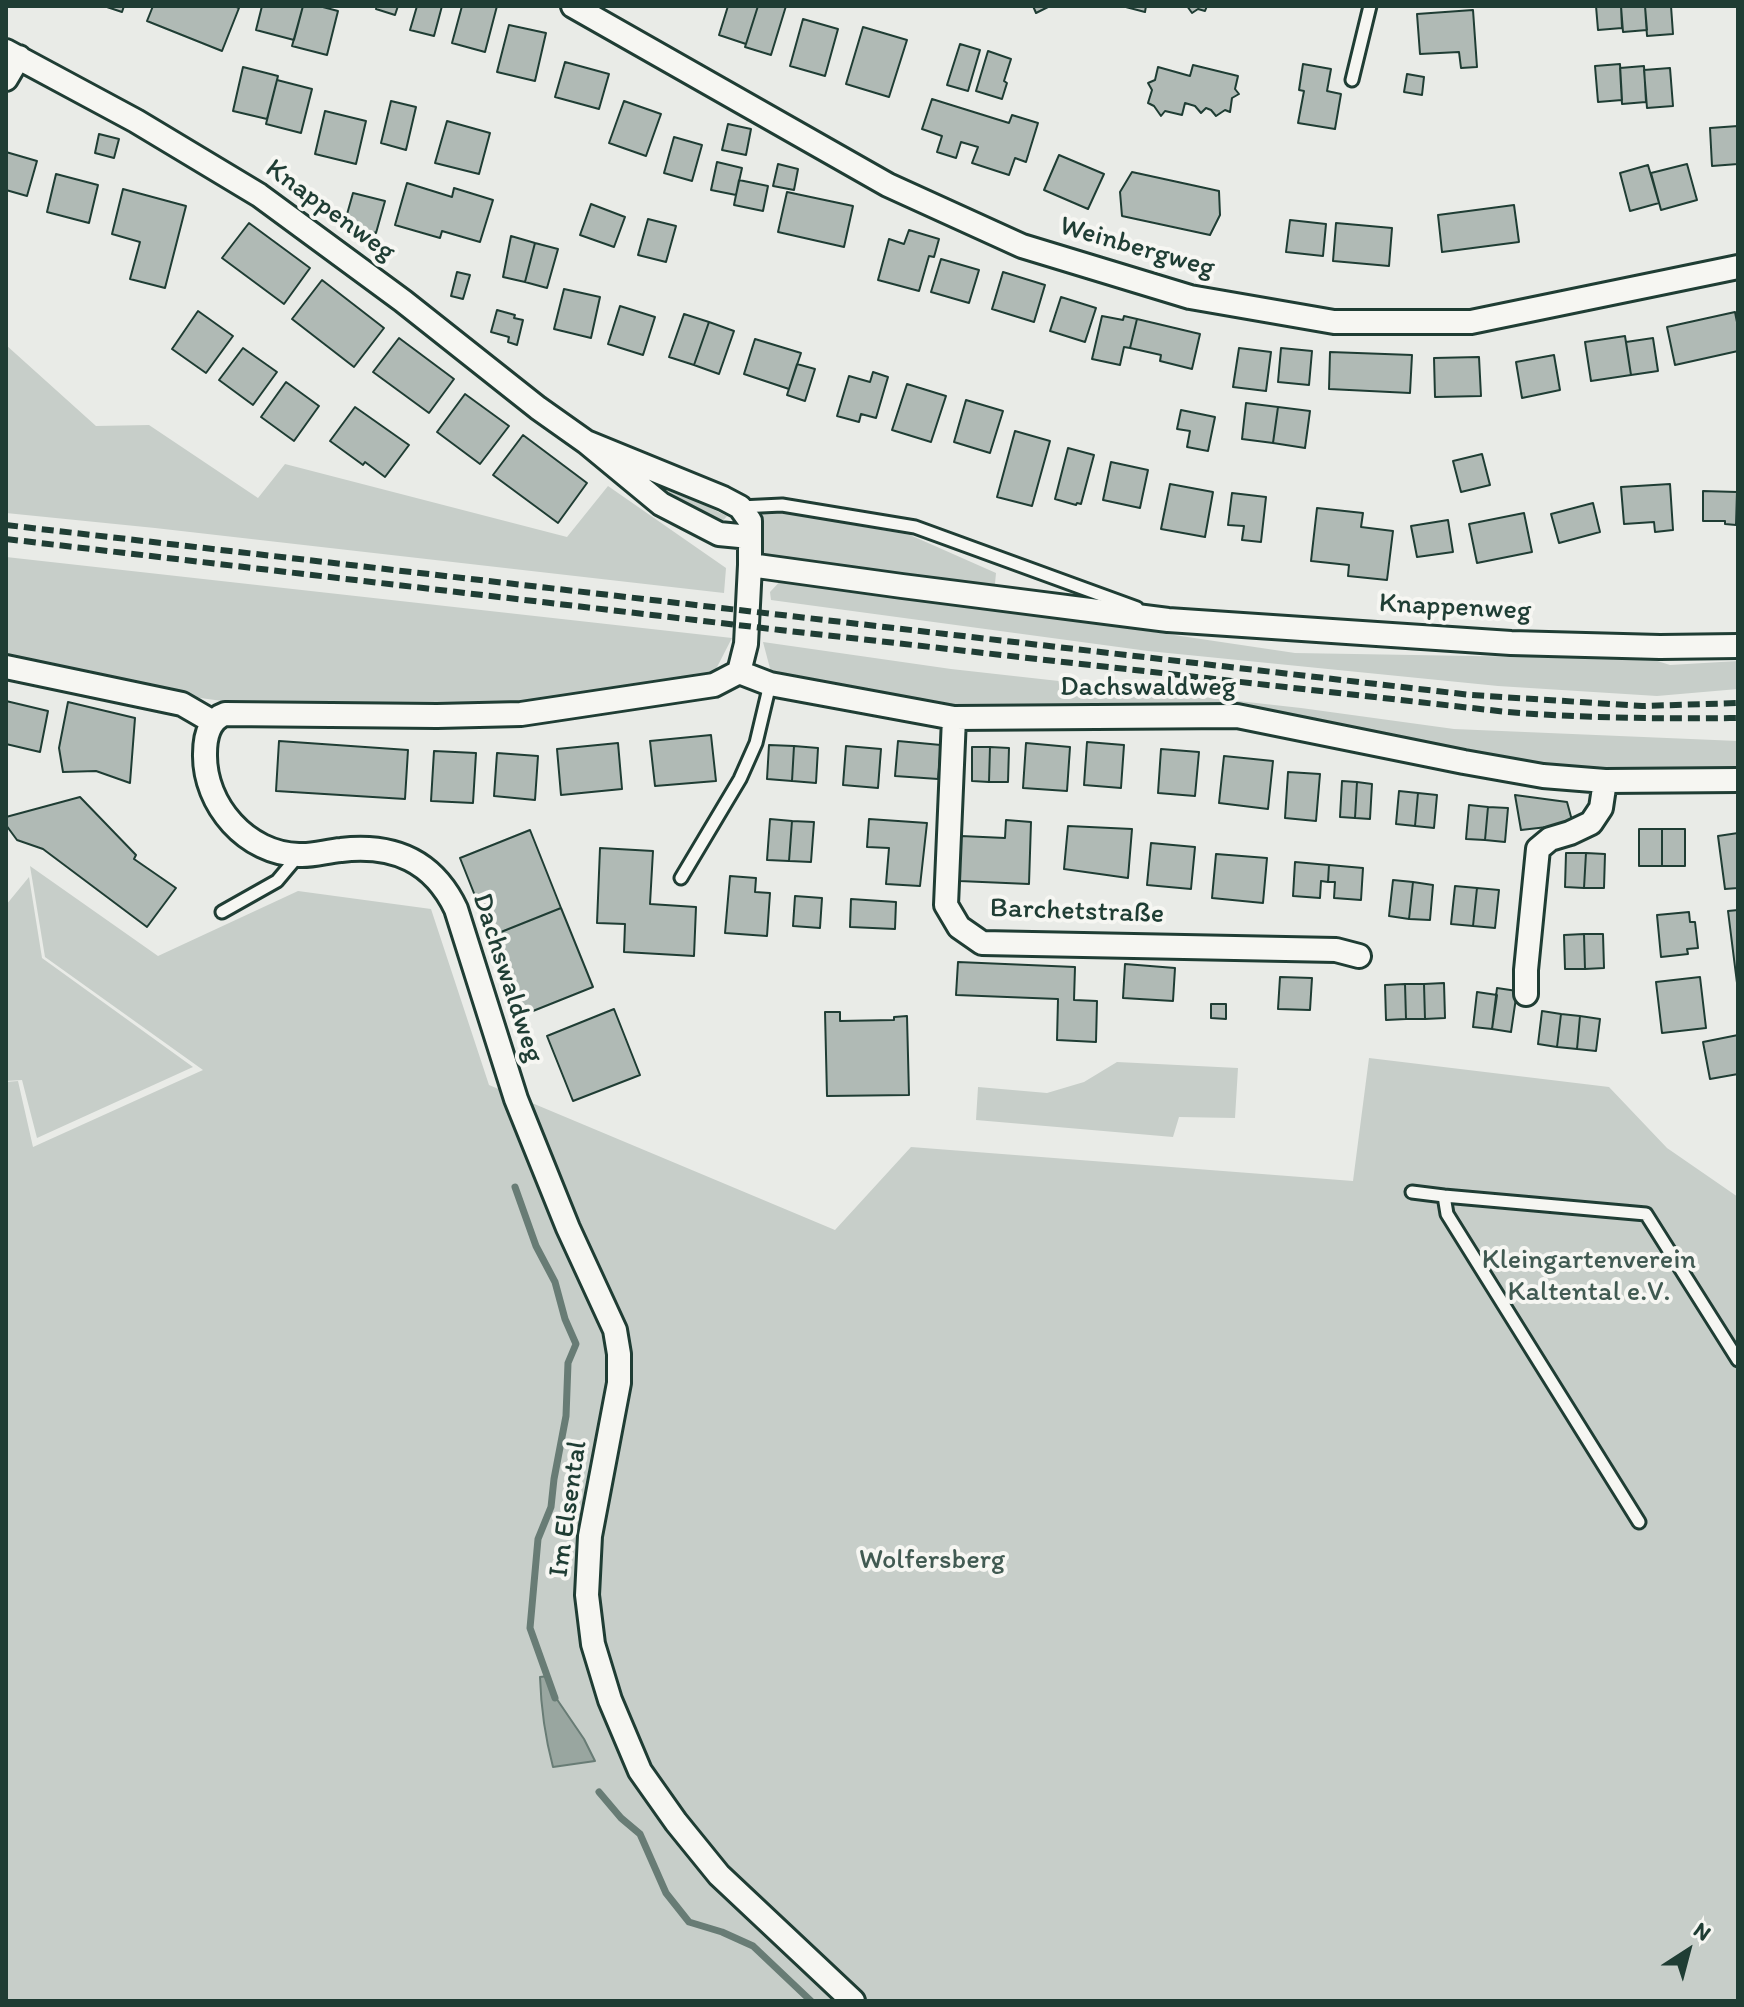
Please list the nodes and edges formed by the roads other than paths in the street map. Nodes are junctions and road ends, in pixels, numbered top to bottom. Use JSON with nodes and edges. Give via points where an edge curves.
{"nodes":[{"id":1,"x":573,"y":6,"type":"edge"},
{"id":2,"x":1370,"y":6,"type":"edge"},
{"id":3,"x":12,"y":54,"type":"edge"},
{"id":4,"x":6,"y":79,"type":"edge"},
{"id":5,"x":1352,"y":80,"type":"dead end"},
{"id":6,"x":1738,"y":267,"type":"edge"},
{"id":7,"x":586,"y":442,"type":"junction"},
{"id":8,"x":740,"y":507,"type":"junction"},
{"id":9,"x":750,"y":537,"type":"junction"},
{"id":10,"x":750,"y":565,"type":"junction"},
{"id":11,"x":1168,"y":620,"type":"junction"},
{"id":12,"x":1738,"y":646,"type":"edge"},
{"id":13,"x":6,"y":667,"type":"edge"},
{"id":14,"x":739,"y":672,"type":"junction"},
{"id":15,"x":770,"y":684,"type":"junction"},
{"id":16,"x":954,"y":718,"type":"junction"},
{"id":17,"x":213,"y":722,"type":"junction"},
{"id":18,"x":1738,"y":780,"type":"edge"},
{"id":19,"x":1605,"y":781,"type":"junction"},
{"id":20,"x":298,"y":856,"type":"junction"},
{"id":21,"x":681,"y":878,"type":"dead end"},
{"id":22,"x":222,"y":912,"type":"dead end"},
{"id":23,"x":1359,"y":956,"type":"dead end"},
{"id":24,"x":1526,"y":994,"type":"dead end"},
{"id":25,"x":552,"y":1185,"type":"joint"},
{"id":26,"x":1412,"y":1192,"type":"dead end"},
{"id":27,"x":1444,"y":1196,"type":"junction"},
{"id":28,"x":1738,"y":1360,"type":"edge"},
{"id":29,"x":1639,"y":1522,"type":"dead end"},
{"id":30,"x":853,"y":2001,"type":"edge"}],
"edges":[{"from":1,"to":6,"type":"street","name":"Weinbergweg","via":[[888,185],[1022,246],[1190,297],[1334,322],[1471,322]]},
{"from":2,"to":5,"type":"lane"},
{"from":3,"to":4,"type":"street","name":"Knappenweg"},
{"from":3,"to":7,"type":"street","name":"Knappenweg","via":[[259,195]]},
{"from":7,"to":8,"type":"street","name":"Knappenweg"},
{"from":7,"to":9,"type":"street","name":"Knappenweg","via":[[661,504],[719,534]]},
{"from":8,"to":9,"type":"street","via":[[750,521]]},
{"from":8,"to":11,"type":"lane","name":"Knappenweg","via":[[782,505],[915,527]]},
{"from":9,"to":10,"type":"street"},
{"from":10,"to":11,"type":"street","name":"Knappenweg"},
{"from":10,"to":14,"type":"street","via":[[746,644]]},
{"from":11,"to":12,"type":"street","name":"Knappenweg","via":[[1511,643]]},
{"from":13,"to":17,"type":"street","via":[[182,704]]},
{"from":14,"to":15,"type":"street","name":"Dachswaldweg"},
{"from":14,"to":17,"type":"street","via":[[714,685],[521,714],[225,714]]},
{"from":15,"to":16,"type":"street","name":"Dachswaldweg"},
{"from":15,"to":21,"type":"lane","via":[[756,743],[740,779]]},
{"from":16,"to":19,"type":"street","name":"Dachswaldweg","via":[[1237,716],[1543,776]]},
{"from":16,"to":23,"type":"street","name":"Barchetstraße","via":[[946,905],[959,927],[982,943],[1336,950]]},
{"from":17,"to":20,"type":"street","name":"Dachswaldweg","via":[[205,753],[217,804],[261,847]]},
{"from":18,"to":19,"type":"street","name":"Dachswaldweg"},
{"from":19,"to":24,"type":"street","via":[[1601,808],[1591,823],[1538,849]]},
{"from":20,"to":22,"type":"lane","via":[[277,881]]},
{"from":20,"to":25,"type":"street","name":"Dachswaldweg","via":[[388,851],[421,864],[448,892],[516,1099]]},
{"from":25,"to":30,"type":"street","name":"Im Elsental","via":[[615,1330],[619,1354],[619,1383],[590,1536],[587,1595],[593,1644],[610,1700],[640,1771],[676,1822],[719,1875]]},
{"from":26,"to":27,"type":"lane"},
{"from":27,"to":28,"type":"lane","via":[[1646,1214]]},
{"from":27,"to":29,"type":"lane","via":[[1447,1214]]}]}
